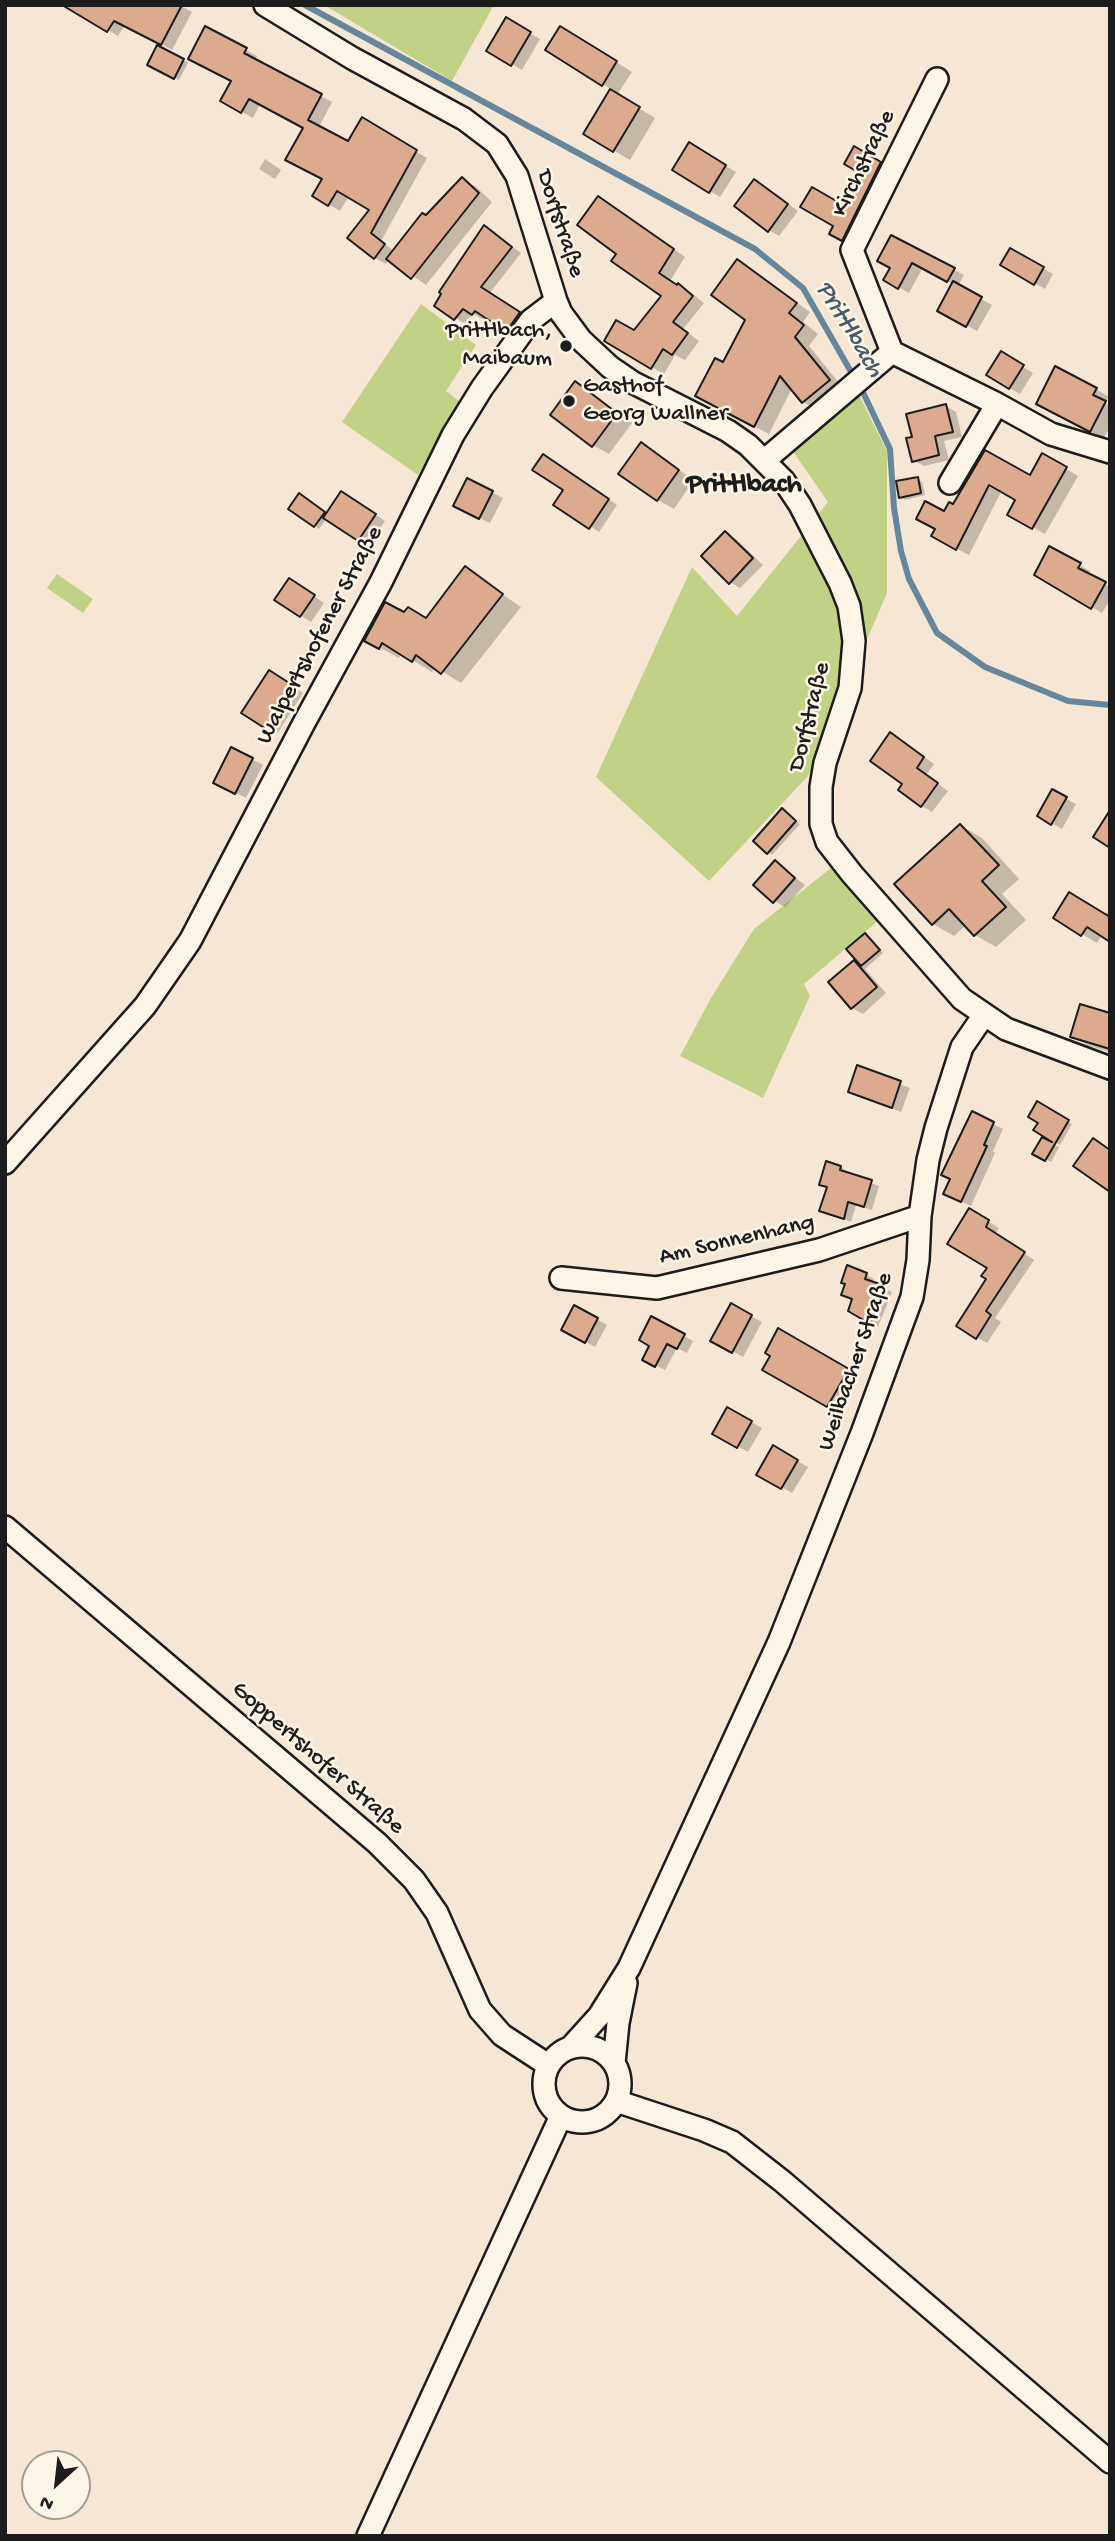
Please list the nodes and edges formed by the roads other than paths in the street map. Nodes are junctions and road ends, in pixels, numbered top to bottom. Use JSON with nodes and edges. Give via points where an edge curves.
{"nodes":[{"id":1,"x":265,"y":5,"type":"edge"},
{"id":2,"x":937,"y":79,"type":"dead end"},
{"id":3,"x":556,"y":301,"type":"junction"},
{"id":4,"x":892,"y":352,"type":"junction"},
{"id":5,"x":997,"y":404,"type":"junction"},
{"id":6,"x":1110,"y":452,"type":"edge"},
{"id":7,"x":765,"y":460,"type":"junction"},
{"id":8,"x":950,"y":483,"type":"dead end"},
{"id":9,"x":984,"y":1015,"type":"junction"},
{"id":10,"x":1110,"y":1068,"type":"edge"},
{"id":11,"x":5,"y":1163,"type":"edge"},
{"id":12,"x":920,"y":1216,"type":"junction"},
{"id":13,"x":561,"y":1278,"type":"dead end"},
{"id":14,"x":5,"y":1527,"type":"edge"},
{"id":15,"x":629,"y":1968,"type":"junction"},
{"id":16,"x":570,"y":2048,"type":"junction"},
{"id":17,"x":614,"y":2063,"type":"junction"},
{"id":18,"x":548,"y":2065,"type":"junction"},
{"id":19,"x":616,"y":2101,"type":"junction"},
{"id":20,"x":561,"y":2116,"type":"junction"},
{"id":21,"x":1110,"y":2462,"type":"edge"},
{"id":22,"x":368,"y":2536,"type":"edge"}],
"edges":[{"from":1,"to":3,"type":"street","name":"Dorfstraße","via":[[464,119],[497,145],[517,176]]},
{"from":2,"to":4,"type":"street","name":"Kirchstraße","via":[[852,250]]},
{"from":3,"to":7,"type":"street","name":"Dorfstraße","via":[[581,340],[610,367],[728,431]]},
{"from":3,"to":11,"type":"street","name":"Walpertshofener Straße","via":[[531,320],[453,435],[381,582],[190,941],[145,1006]]},
{"from":4,"to":5,"type":"street"},
{"from":4,"to":7,"type":"street"},
{"from":5,"to":6,"type":"street","via":[[1051,434]]},
{"from":5,"to":8,"type":"street"},
{"from":7,"to":9,"type":"street","name":"Dorfstraße","via":[[800,505],[849,606],[854,641],[850,688],[821,787],[821,824],[827,842],[962,999]]},
{"from":9,"to":10,"type":"street","name":"Dorfstraße","via":[[1043,1045]]},
{"from":9,"to":12,"type":"street","name":"Weilbacher Straße","via":[[962,1047],[936,1128]]},
{"from":12,"to":13,"type":"street","name":"Am Sonnenhang","via":[[819,1250],[657,1288]]},
{"from":12,"to":15,"type":"street","name":"Weilbacher Straße","via":[[912,1297],[862,1433],[779,1642]]},
{"from":14,"to":18,"type":"street","name":"Goppertshofer Straße","via":[[377,1843],[414,1880],[437,1913],[480,2010],[502,2035]]},
{"from":15,"to":16,"type":"street","via":[[599,2016]]},
{"from":15,"to":17,"type":"street"},
{"from":16,"to":17,"type":"street","via":[[599,2049]]},
{"from":16,"to":18,"type":"street"},
{"from":17,"to":19,"type":"street","via":[[620,2089]]},
{"from":18,"to":20,"type":"street","via":[[544,2089]]},
{"from":19,"to":20,"type":"street","via":[[610,2111],[587,2122]]},
{"from":19,"to":21,"type":"street","via":[[732,2143]]},
{"from":20,"to":22,"type":"street"}]}
